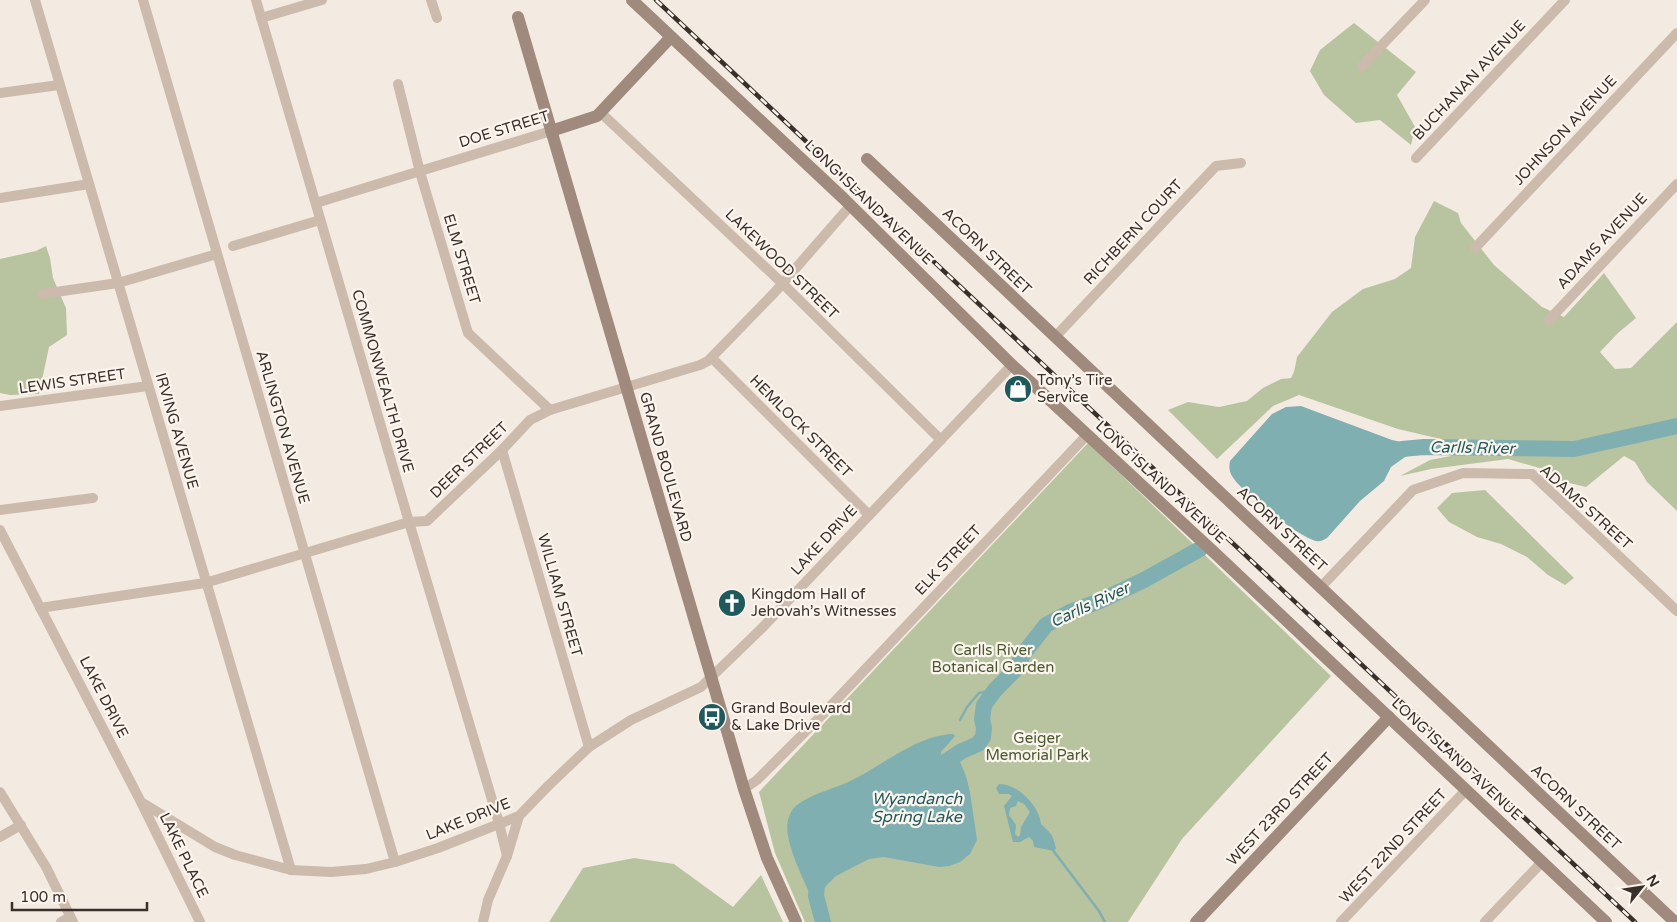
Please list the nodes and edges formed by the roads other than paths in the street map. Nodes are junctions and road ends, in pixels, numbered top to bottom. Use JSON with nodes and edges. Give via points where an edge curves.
{"nodes":[{"id":1,"x":35,"y":0,"type":"edge"},
{"id":2,"x":143,"y":0,"type":"edge"},
{"id":3,"x":256,"y":0,"type":"edge"},
{"id":4,"x":322,"y":0,"type":"edge"},
{"id":5,"x":431,"y":0,"type":"edge"},
{"id":6,"x":632,"y":0,"type":"edge"},
{"id":7,"x":1425,"y":0,"type":"edge"},
{"id":8,"x":1565,"y":0,"type":"edge"},
{"id":9,"x":261,"y":18,"type":"junction"},
{"id":10,"x":436,"y":18,"type":"dead end"},
{"id":11,"x":518,"y":18,"type":"dead end"},
{"id":12,"x":1677,"y":33,"type":"edge"},
{"id":13,"x":671,"y":37,"type":"junction"},
{"id":14,"x":1362,"y":66,"type":"dead end"},
{"id":15,"x":59,"y":84,"type":"junction"},
{"id":16,"x":398,"y":84,"type":"dead end"},
{"id":17,"x":0,"y":93,"type":"edge"},
{"id":18,"x":600,"y":112,"type":"junction"},
{"id":19,"x":551,"y":131,"type":"junction"},
{"id":20,"x":1416,"y":158,"type":"dead end"},
{"id":21,"x":867,"y":159,"type":"dead end"},
{"id":22,"x":1241,"y":164,"type":"dead end"},
{"id":23,"x":420,"y":172,"type":"junction"},
{"id":24,"x":89,"y":184,"type":"junction"},
{"id":25,"x":1677,"y":184,"type":"edge"},
{"id":26,"x":0,"y":198,"type":"edge"},
{"id":27,"x":316,"y":203,"type":"junction"},
{"id":28,"x":850,"y":206,"type":"junction"},
{"id":29,"x":320,"y":220,"type":"junction"},
{"id":30,"x":233,"y":246,"type":"dead end"},
{"id":31,"x":1474,"y":248,"type":"dead end"},
{"id":32,"x":217,"y":254,"type":"junction"},
{"id":33,"x":118,"y":283,"type":"junction"},
{"id":34,"x":782,"y":283,"type":"junction"},
{"id":35,"x":42,"y":294,"type":"dead end"},
{"id":36,"x":1550,"y":320,"type":"dead end"},
{"id":37,"x":1055,"y":337,"type":"junction"},
{"id":38,"x":712,"y":358,"type":"junction"},
{"id":39,"x":1012,"y":365,"type":"junction"},
{"id":40,"x":148,"y":386,"type":"junction"},
{"id":41,"x":626,"y":387,"type":"junction"},
{"id":42,"x":0,"y":406,"type":"edge"},
{"id":43,"x":550,"y":410,"type":"junction"},
{"id":44,"x":1087,"y":435,"type":"junction"},
{"id":45,"x":941,"y":440,"type":"junction"},
{"id":46,"x":502,"y":450,"type":"junction"},
{"id":47,"x":93,"y":498,"type":"dead end"},
{"id":48,"x":0,"y":510,"type":"edge"},
{"id":49,"x":869,"y":515,"type":"junction"},
{"id":50,"x":409,"y":522,"type":"junction"},
{"id":51,"x":0,"y":530,"type":"edge"},
{"id":52,"x":305,"y":554,"type":"junction"},
{"id":53,"x":205,"y":583,"type":"junction"},
{"id":54,"x":1320,"y":588,"type":"junction"},
{"id":55,"x":40,"y":608,"type":"junction"},
{"id":56,"x":1677,"y":611,"type":"edge"},
{"id":57,"x":711,"y":677,"type":"junction"},
{"id":58,"x":1389,"y":717,"type":"junction"},
{"id":59,"x":589,"y":747,"type":"junction"},
{"id":60,"x":744,"y":789,"type":"junction"},
{"id":61,"x":1466,"y":790,"type":"junction"},
{"id":62,"x":0,"y":792,"type":"edge"},
{"id":63,"x":141,"y":802,"type":"junction"},
{"id":64,"x":519,"y":816,"type":"junction"},
{"id":65,"x":499,"y":823,"type":"junction"},
{"id":66,"x":21,"y":826,"type":"junction"},
{"id":67,"x":0,"y":837,"type":"edge"},
{"id":68,"x":507,"y":856,"type":"junction"},
{"id":69,"x":395,"y":862,"type":"junction"},
{"id":70,"x":1542,"y":862,"type":"junction"},
{"id":71,"x":291,"y":870,"type":"junction"},
{"id":72,"x":68,"y":920,"type":"edge"},
{"id":73,"x":200,"y":922,"type":"edge"},
{"id":74,"x":483,"y":922,"type":"edge"},
{"id":75,"x":796,"y":922,"type":"edge"},
{"id":76,"x":1196,"y":922,"type":"edge"},
{"id":77,"x":1341,"y":922,"type":"edge"},
{"id":78,"x":1485,"y":922,"type":"edge"},
{"id":79,"x":1606,"y":922,"type":"edge"},
{"id":80,"x":1674,"y":922,"type":"edge"}],
"edges":[{"from":1,"to":15,"type":"street","name":"IRVING AVENUE"},
{"from":2,"to":32,"type":"street","name":"ARLINGTON AVENUE"},
{"from":3,"to":9,"type":"street","name":"COMMONWEALTH DRIVE"},
{"from":4,"to":9,"type":"street"},
{"from":5,"to":10,"type":"street"},
{"from":6,"to":13,"type":"street","name":"LONG ISLAND AVENUE"},
{"from":7,"to":14,"type":"street"},
{"from":8,"to":20,"type":"street","name":"BUCHANAN AVENUE"},
{"from":9,"to":27,"type":"street","name":"COMMONWEALTH DRIVE"},
{"from":11,"to":19,"type":"street","name":"GRAND BOULEVARD"},
{"from":12,"to":31,"type":"street","name":"JOHNSON AVENUE"},
{"from":13,"to":18,"type":"street","name":"DOE STREET"},
{"from":13,"to":28,"type":"street","name":"LONG ISLAND AVENUE"},
{"from":15,"to":17,"type":"street"},
{"from":15,"to":24,"type":"street","name":"IRVING AVENUE"},
{"from":16,"to":23,"type":"street","name":"ELM STREET"},
{"from":18,"to":19,"type":"street","name":"DOE STREET","via":[[597,116]]},
{"from":18,"to":34,"type":"street","name":"LAKEWOOD STREET"},
{"from":19,"to":23,"type":"street","name":"DOE STREET"},
{"from":19,"to":41,"type":"street","name":"GRAND BOULEVARD"},
{"from":21,"to":37,"type":"street","name":"ACORN STREET"},
{"from":22,"to":37,"type":"street","name":"RICHBERN COURT","via":[[1216,166]]},
{"from":23,"to":27,"type":"street","name":"DOE STREET"},
{"from":23,"to":43,"type":"street","name":"ELM STREET","via":[[468,333]]},
{"from":24,"to":26,"type":"street"},
{"from":24,"to":33,"type":"street","name":"IRVING AVENUE"},
{"from":25,"to":36,"type":"street","name":"ADAMS AVENUE"},
{"from":27,"to":29,"type":"street","name":"COMMONWEALTH DRIVE"},
{"from":28,"to":34,"type":"street","name":"DEER STREET"},
{"from":28,"to":39,"type":"street","name":"LONG ISLAND AVENUE"},
{"from":29,"to":30,"type":"street"},
{"from":29,"to":50,"type":"street","name":"COMMONWEALTH DRIVE"},
{"from":32,"to":33,"type":"street"},
{"from":32,"to":52,"type":"street","name":"ARLINGTON AVENUE"},
{"from":33,"to":35,"type":"street"},
{"from":33,"to":40,"type":"street","name":"IRVING AVENUE"},
{"from":34,"to":38,"type":"street","name":"DEER STREET"},
{"from":34,"to":45,"type":"street","name":"LAKEWOOD STREET"},
{"from":37,"to":54,"type":"street","name":"ACORN STREET"},
{"from":38,"to":41,"type":"street","name":"DEER STREET","via":[[704,364]]},
{"from":38,"to":49,"type":"street","name":"HEMLOCK STREET"},
{"from":39,"to":44,"type":"street","name":"LONG ISLAND AVENUE"},
{"from":39,"to":45,"type":"street","name":"LAKE DRIVE"},
{"from":40,"to":42,"type":"street","name":"LEWIS STREET"},
{"from":40,"to":53,"type":"street","name":"IRVING AVENUE"},
{"from":41,"to":43,"type":"street","name":"DEER STREET"},
{"from":41,"to":57,"type":"street","name":"GRAND BOULEVARD"},
{"from":43,"to":46,"type":"street","name":"DEER STREET","via":[[530,420]]},
{"from":44,"to":58,"type":"street","name":"LONG ISLAND AVENUE"},
{"from":44,"to":60,"type":"street","name":"ELK STREET","via":[[822,715]]},
{"from":45,"to":49,"type":"street","name":"LAKE DRIVE"},
{"from":46,"to":50,"type":"street","name":"DEER STREET","via":[[427,521]]},
{"from":46,"to":59,"type":"street","name":"WILLIAM STREET"},
{"from":47,"to":48,"type":"street"},
{"from":49,"to":57,"type":"street","name":"LAKE DRIVE"},
{"from":50,"to":52,"type":"street","name":"DEER STREET"},
{"from":50,"to":65,"type":"street","name":"COMMONWEALTH DRIVE"},
{"from":51,"to":55,"type":"street","name":"LAKE DRIVE"},
{"from":52,"to":53,"type":"street","name":"DEER STREET"},
{"from":52,"to":69,"type":"street","name":"ARLINGTON AVENUE"},
{"from":53,"to":55,"type":"street","name":"DEER STREET"},
{"from":53,"to":71,"type":"street","name":"IRVING AVENUE"},
{"from":54,"to":56,"type":"street","name":"ADAMS STREET","via":[[1413,490],[1463,473],[1532,474]]},
{"from":54,"to":80,"type":"street","name":"ACORN STREET"},
{"from":55,"to":63,"type":"street","name":"LAKE DRIVE"},
{"from":57,"to":59,"type":"street","name":"LAKE DRIVE","via":[[700,687],[631,720]]},
{"from":57,"to":60,"type":"street","name":"GRAND BOULEVARD"},
{"from":58,"to":61,"type":"street","name":"LONG ISLAND AVENUE"},
{"from":58,"to":76,"type":"street","name":"WEST 23RD STREET"},
{"from":59,"to":64,"type":"street","name":"LAKE DRIVE"},
{"from":60,"to":75,"type":"street","name":"GRAND BOULEVARD","via":[[766,858]]},
{"from":61,"to":70,"type":"street","name":"LONG ISLAND AVENUE"},
{"from":61,"to":77,"type":"street","name":"WEST 22ND STREET"},
{"from":62,"to":66,"type":"street"},
{"from":63,"to":71,"type":"street","name":"LAKE DRIVE","via":[[215,846],[235,855]]},
{"from":63,"to":73,"type":"street","name":"LAKE PLACE"},
{"from":64,"to":65,"type":"street","name":"LAKE DRIVE"},
{"from":64,"to":68,"type":"street"},
{"from":65,"to":68,"type":"street","name":"COMMONWEALTH DRIVE"},
{"from":65,"to":69,"type":"street","name":"LAKE DRIVE"},
{"from":66,"to":67,"type":"street"},
{"from":66,"to":72,"type":"street","via":[[46,867]]},
{"from":68,"to":74,"type":"street","via":[[488,900]]},
{"from":69,"to":71,"type":"street","name":"LAKE DRIVE","via":[[331,872]]},
{"from":70,"to":78,"type":"street"},
{"from":70,"to":79,"type":"street","name":"LONG ISLAND AVENUE"}]}
